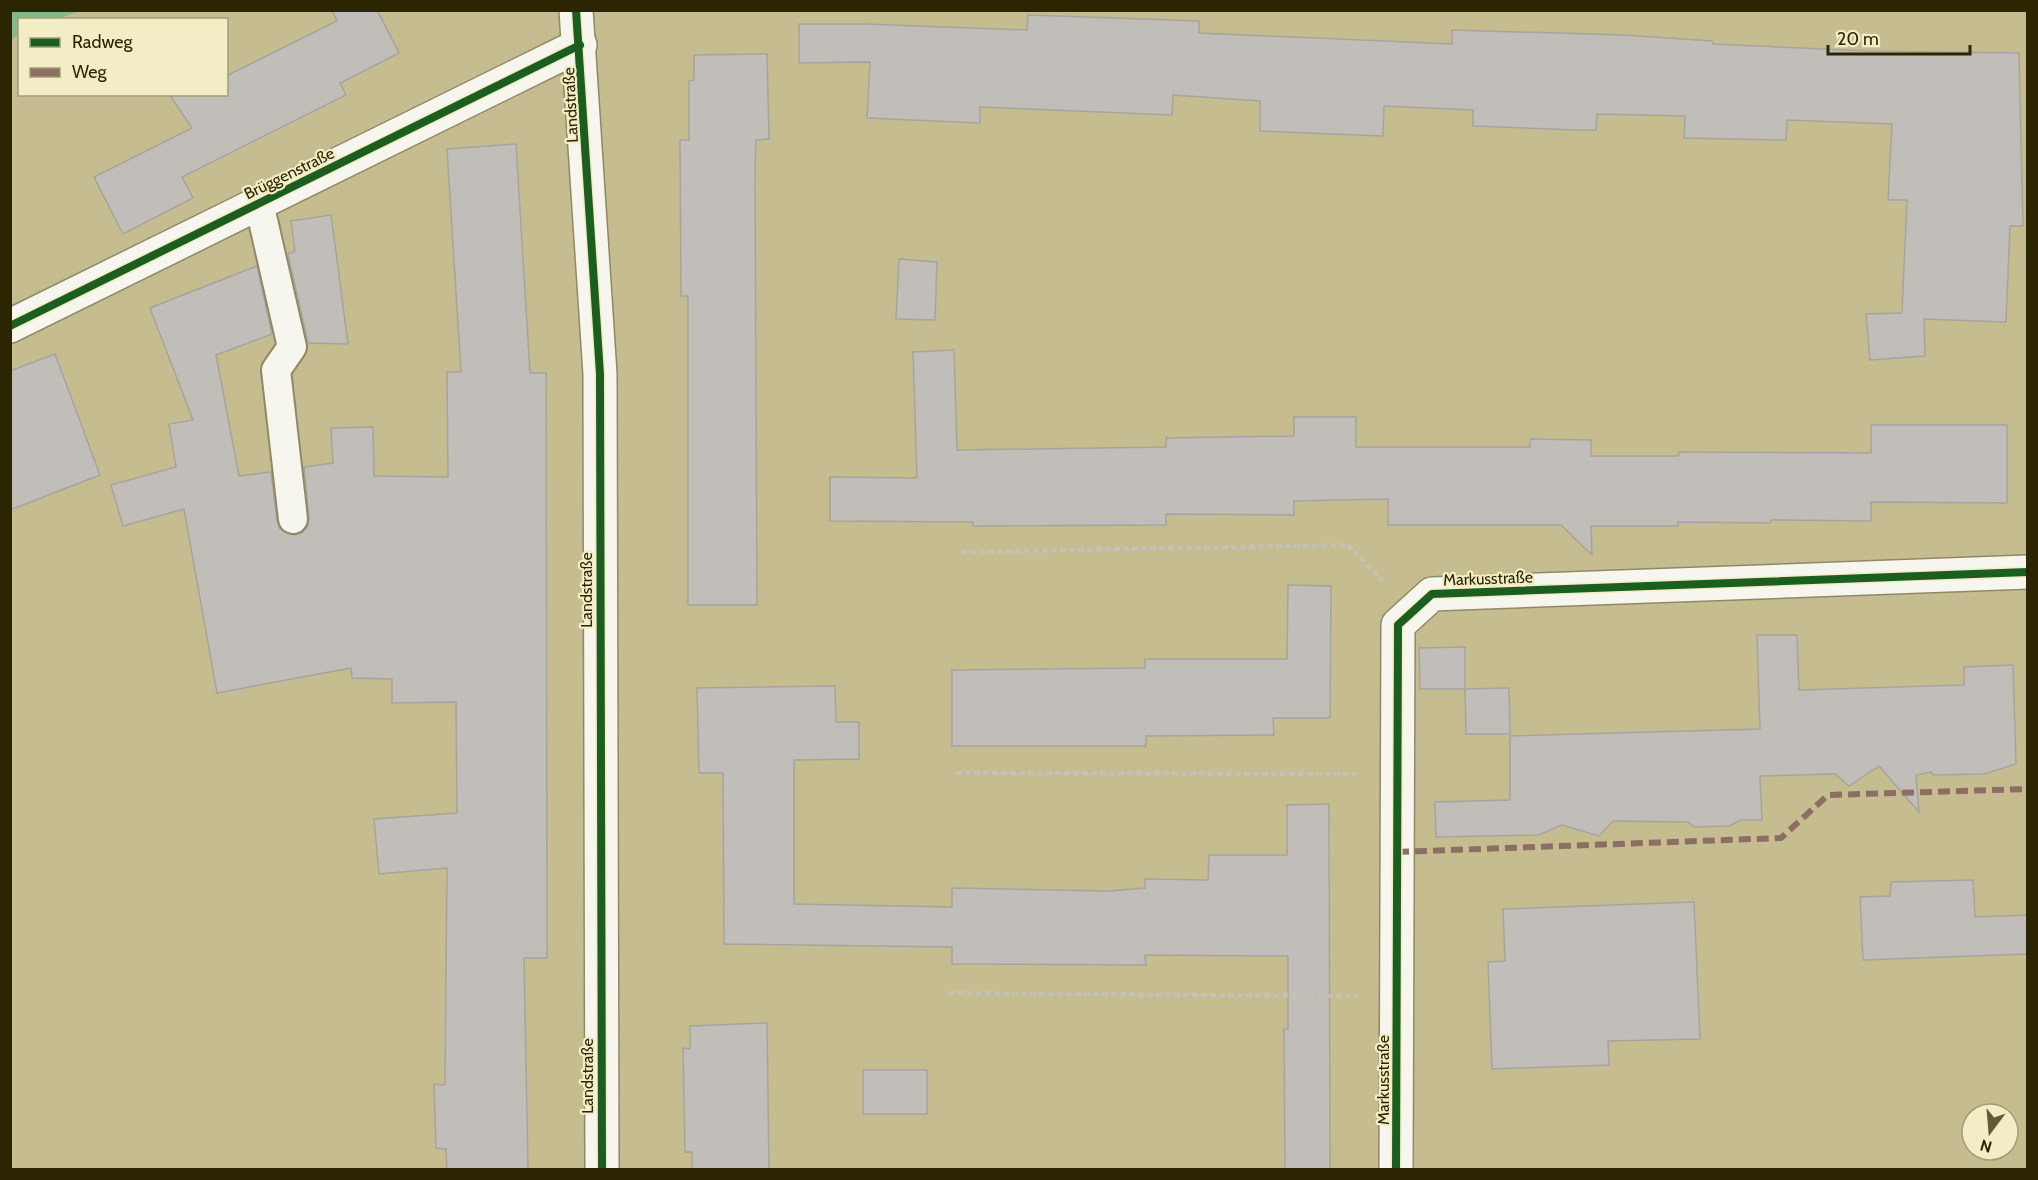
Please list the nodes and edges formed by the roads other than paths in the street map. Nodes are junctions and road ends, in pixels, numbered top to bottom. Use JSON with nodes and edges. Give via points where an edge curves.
{"nodes":[{"id":1,"x":576,"y":10,"type":"edge"},
{"id":2,"x":580,"y":45,"type":"junction"},
{"id":3,"x":258,"y":203,"type":"junction"},
{"id":4,"x":10,"y":326,"type":"edge"},
{"id":5,"x":293,"y":519,"type":"dead end"},
{"id":6,"x":2028,"y":572,"type":"edge"},
{"id":7,"x":602,"y":1170,"type":"edge"},
{"id":8,"x":1396,"y":1170,"type":"edge"}],
"edges":[{"from":1,"to":2,"type":"street","name":"Landstraße"},
{"from":2,"to":3,"type":"street","name":"Brüggenstraße"},
{"from":2,"to":7,"type":"street","name":"Landstraße","via":[[600,374]]},
{"from":3,"to":4,"type":"street","name":"Brüggenstraße"},
{"from":3,"to":5,"type":"lane","via":[[292,347],[276,370]]},
{"from":6,"to":8,"type":"street","name":"Markusstraße","via":[[1432,594],[1412,611],[1398,625]]}]}
